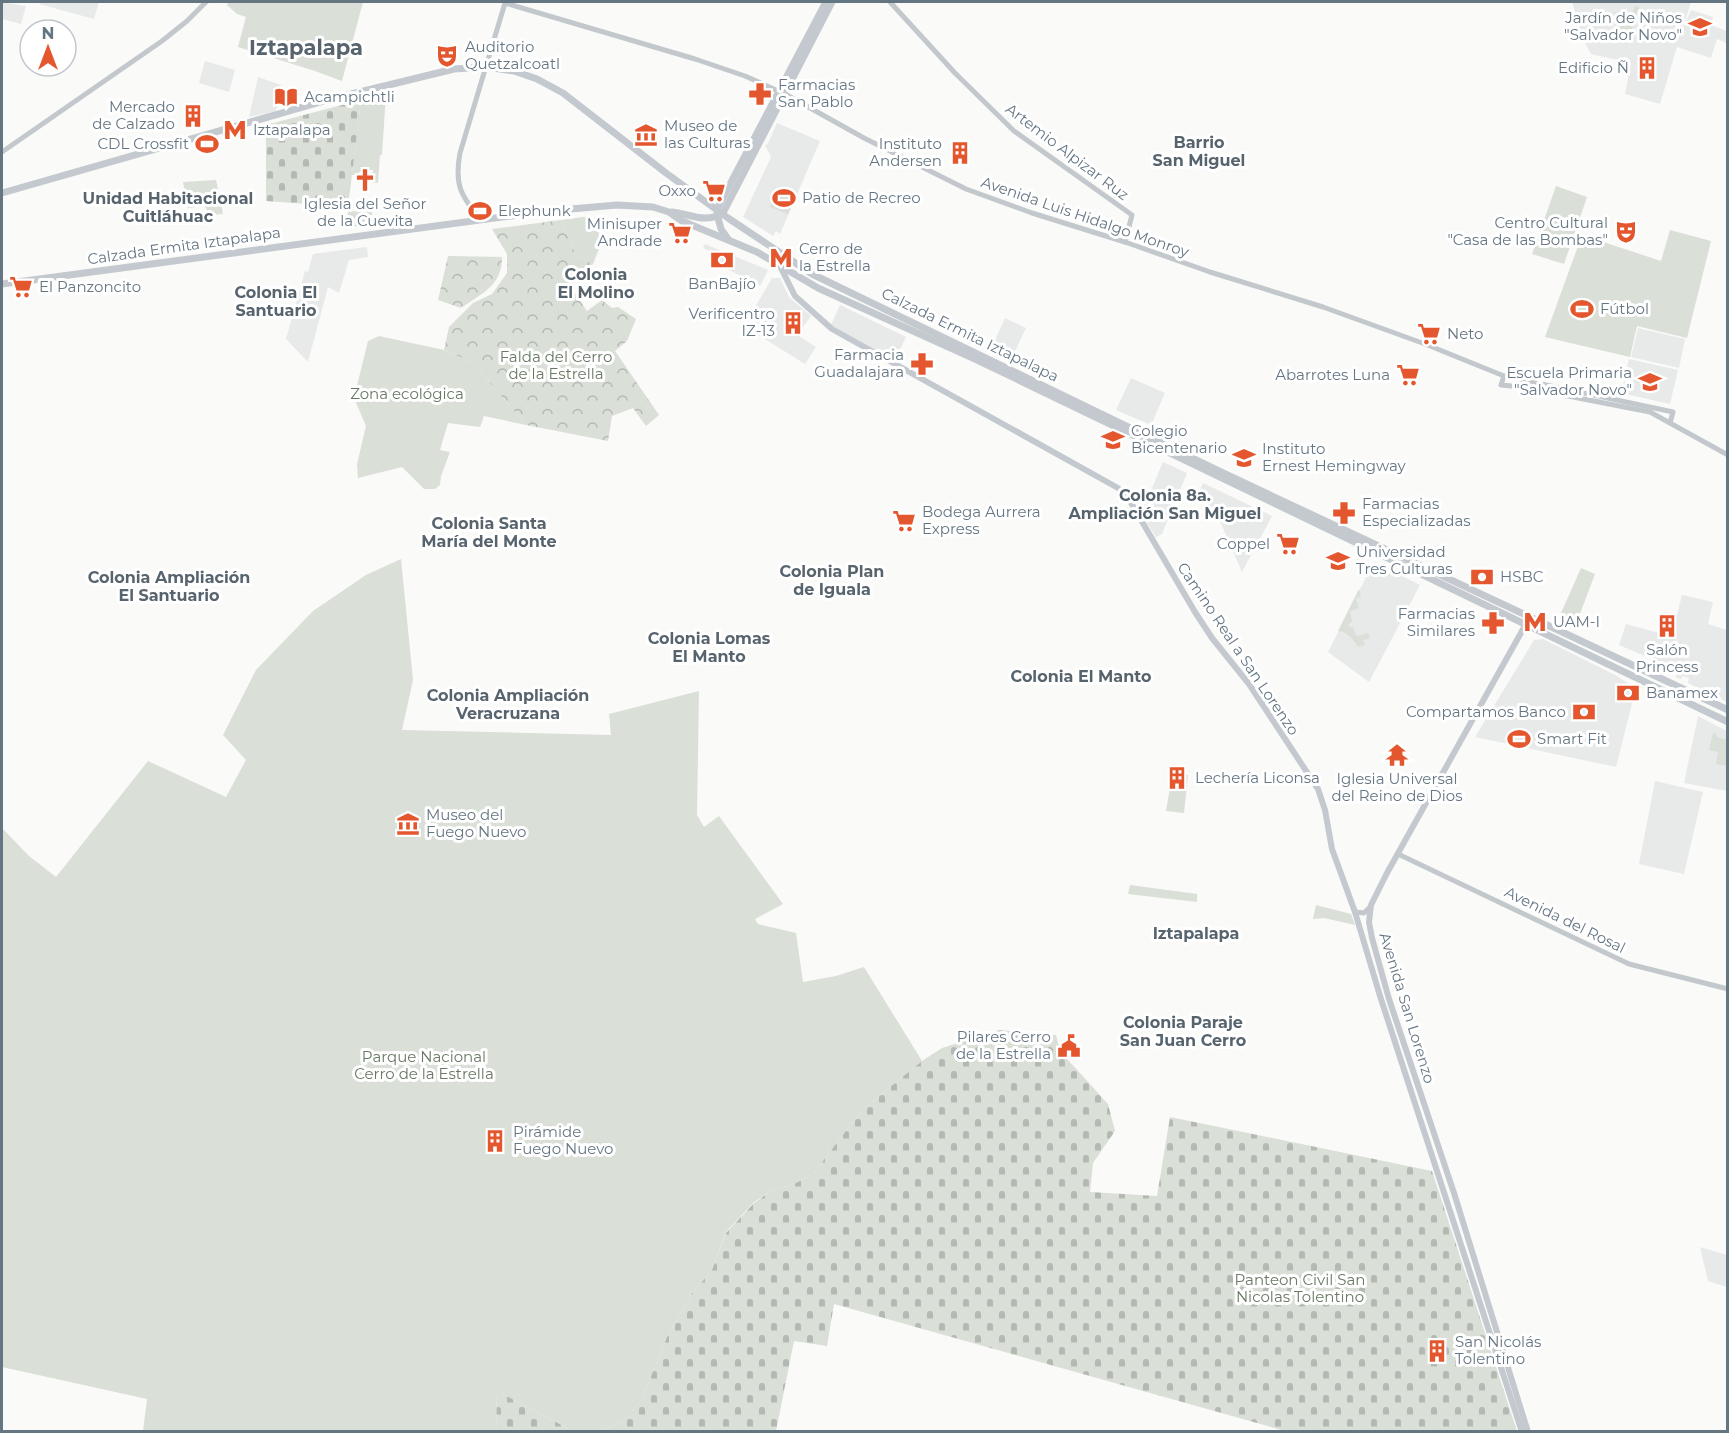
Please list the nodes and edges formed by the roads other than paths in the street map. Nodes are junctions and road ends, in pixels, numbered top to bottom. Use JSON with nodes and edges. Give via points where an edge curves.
{"nodes":[{"id":1,"x":207,"y":2,"type":"edge"},
{"id":2,"x":826,"y":2,"type":"edge"},
{"id":3,"x":832,"y":2,"type":"edge"},
{"id":4,"x":890,"y":2,"type":"edge"},
{"id":5,"x":505,"y":3,"type":"edge"},
{"id":6,"x":486,"y":67,"type":"junction"},
{"id":7,"x":782,"y":93,"type":"junction"},
{"id":8,"x":2,"y":152,"type":"edge"},
{"id":9,"x":2,"y":193,"type":"edge"},
{"id":10,"x":669,"y":212,"type":"junction"},
{"id":11,"x":719,"y":213,"type":"junction"},
{"id":12,"x":480,"y":220,"type":"junction"},
{"id":13,"x":1125,"y":242,"type":"junction"},
{"id":14,"x":732,"y":243,"type":"junction"},
{"id":15,"x":779,"y":265,"type":"junction"},
{"id":16,"x":2,"y":284,"type":"edge"},
{"id":17,"x":1504,"y":376,"type":"junction"},
{"id":18,"x":1670,"y":423,"type":"junction"},
{"id":19,"x":1728,"y":454,"type":"edge"},
{"id":20,"x":1530,"y":616,"type":"junction"},
{"id":21,"x":1526,"y":625,"type":"junction"},
{"id":22,"x":1728,"y":710,"type":"edge"},
{"id":23,"x":1728,"y":722,"type":"edge"},
{"id":24,"x":1398,"y":854,"type":"junction"},
{"id":25,"x":1371,"y":905,"type":"junction"},
{"id":26,"x":1355,"y":912,"type":"junction"},
{"id":27,"x":1728,"y":989,"type":"edge"},
{"id":28,"x":1409,"y":1059,"type":"junction"},
{"id":29,"x":1402,"y":1062,"type":"junction"},
{"id":30,"x":1522,"y":1431,"type":"edge"},
{"id":31,"x":1528,"y":1431,"type":"edge"}],
"edges":[{"from":1,"to":8,"type":"street","via":[[162,41]]},
{"from":2,"to":7,"type":"main road"},
{"from":3,"to":7,"type":"main road"},
{"from":4,"to":13,"type":"street","name":"Artemio Alpizar Ruz","via":[[1014,131],[1132,215]]},
{"from":5,"to":6,"type":"street"},
{"from":5,"to":7,"type":"street","name":"Avenida Luis Hidalgo Monroy","via":[[695,59]]},
{"from":6,"to":9,"type":"main road","name":"Calzada Ermita Iztapalapa","via":[[454,69],[331,99]]},
{"from":6,"to":11,"type":"main road","name":"Calzada Ermita Iztapalapa","via":[[523,74],[558,90]]},
{"from":6,"to":12,"type":"street","via":[[458,166],[459,186]]},
{"from":7,"to":11,"type":"main road"},
{"from":7,"to":13,"type":"street","name":"Avenida Luis Hidalgo Monroy","via":[[966,189]]},
{"from":10,"to":11,"type":"main road","via":[[702,219]]},
{"from":10,"to":12,"type":"main road","name":"Calzada Ermita Iztapalapa","via":[[652,207],[601,205]]},
{"from":10,"to":14,"type":"main road","name":"Calzada Ermita Iztapalapa"},
{"from":11,"to":14,"type":"main road","via":[[722,232]]},
{"from":11,"to":20,"type":"main road","name":"Calzada Ermita Iztapalapa","via":[[825,281]]},
{"from":12,"to":16,"type":"main road","name":"Calzada Ermita Iztapalapa"},
{"from":13,"to":17,"type":"street","name":"Avenida Luis Hidalgo Monroy","via":[[1323,307]]},
{"from":14,"to":15,"type":"main road","name":"Calzada Ermita Iztapalapa"},
{"from":15,"to":21,"type":"main road","name":"Calzada Ermita Iztapalapa","via":[[818,288],[975,359]]},
{"from":15,"to":26,"type":"main road","name":"Camino Real a San Lorenzo","via":[[795,296],[826,325],[1127,496],[1180,589],[1318,789],[1332,849]]},
{"from":17,"to":18,"type":"street","via":[[1501,385],[1643,411]]},
{"from":17,"to":18,"type":"street","name":"Avenida Luis Hidalgo Monroy","via":[[1673,412]]},
{"from":18,"to":19,"type":"street"},
{"from":20,"to":21,"type":"main road","name":"Avenida San Lorenzo"},
{"from":20,"to":22,"type":"main road","name":"Calzada Ermita Iztapalapa"},
{"from":21,"to":23,"type":"main road","name":"Calzada Ermita Iztapalapa"},
{"from":21,"to":24,"type":"main road","name":"Avenida San Lorenzo"},
{"from":24,"to":25,"type":"main road","name":"Avenida San Lorenzo"},
{"from":24,"to":27,"type":"street","name":"Avenida del Rosal","via":[[1629,964]]},
{"from":25,"to":26,"type":"street","via":[[1364,913]]},
{"from":25,"to":28,"type":"main road","name":"Avenida San Lorenzo","via":[[1371,939]]},
{"from":26,"to":29,"type":"main road","name":"Avenida San Lorenzo"},
{"from":28,"to":29,"type":"street"},
{"from":28,"to":31,"type":"main road","name":"Avenida San Lorenzo"},
{"from":29,"to":30,"type":"main road","name":"Avenida San Lorenzo"}]}
